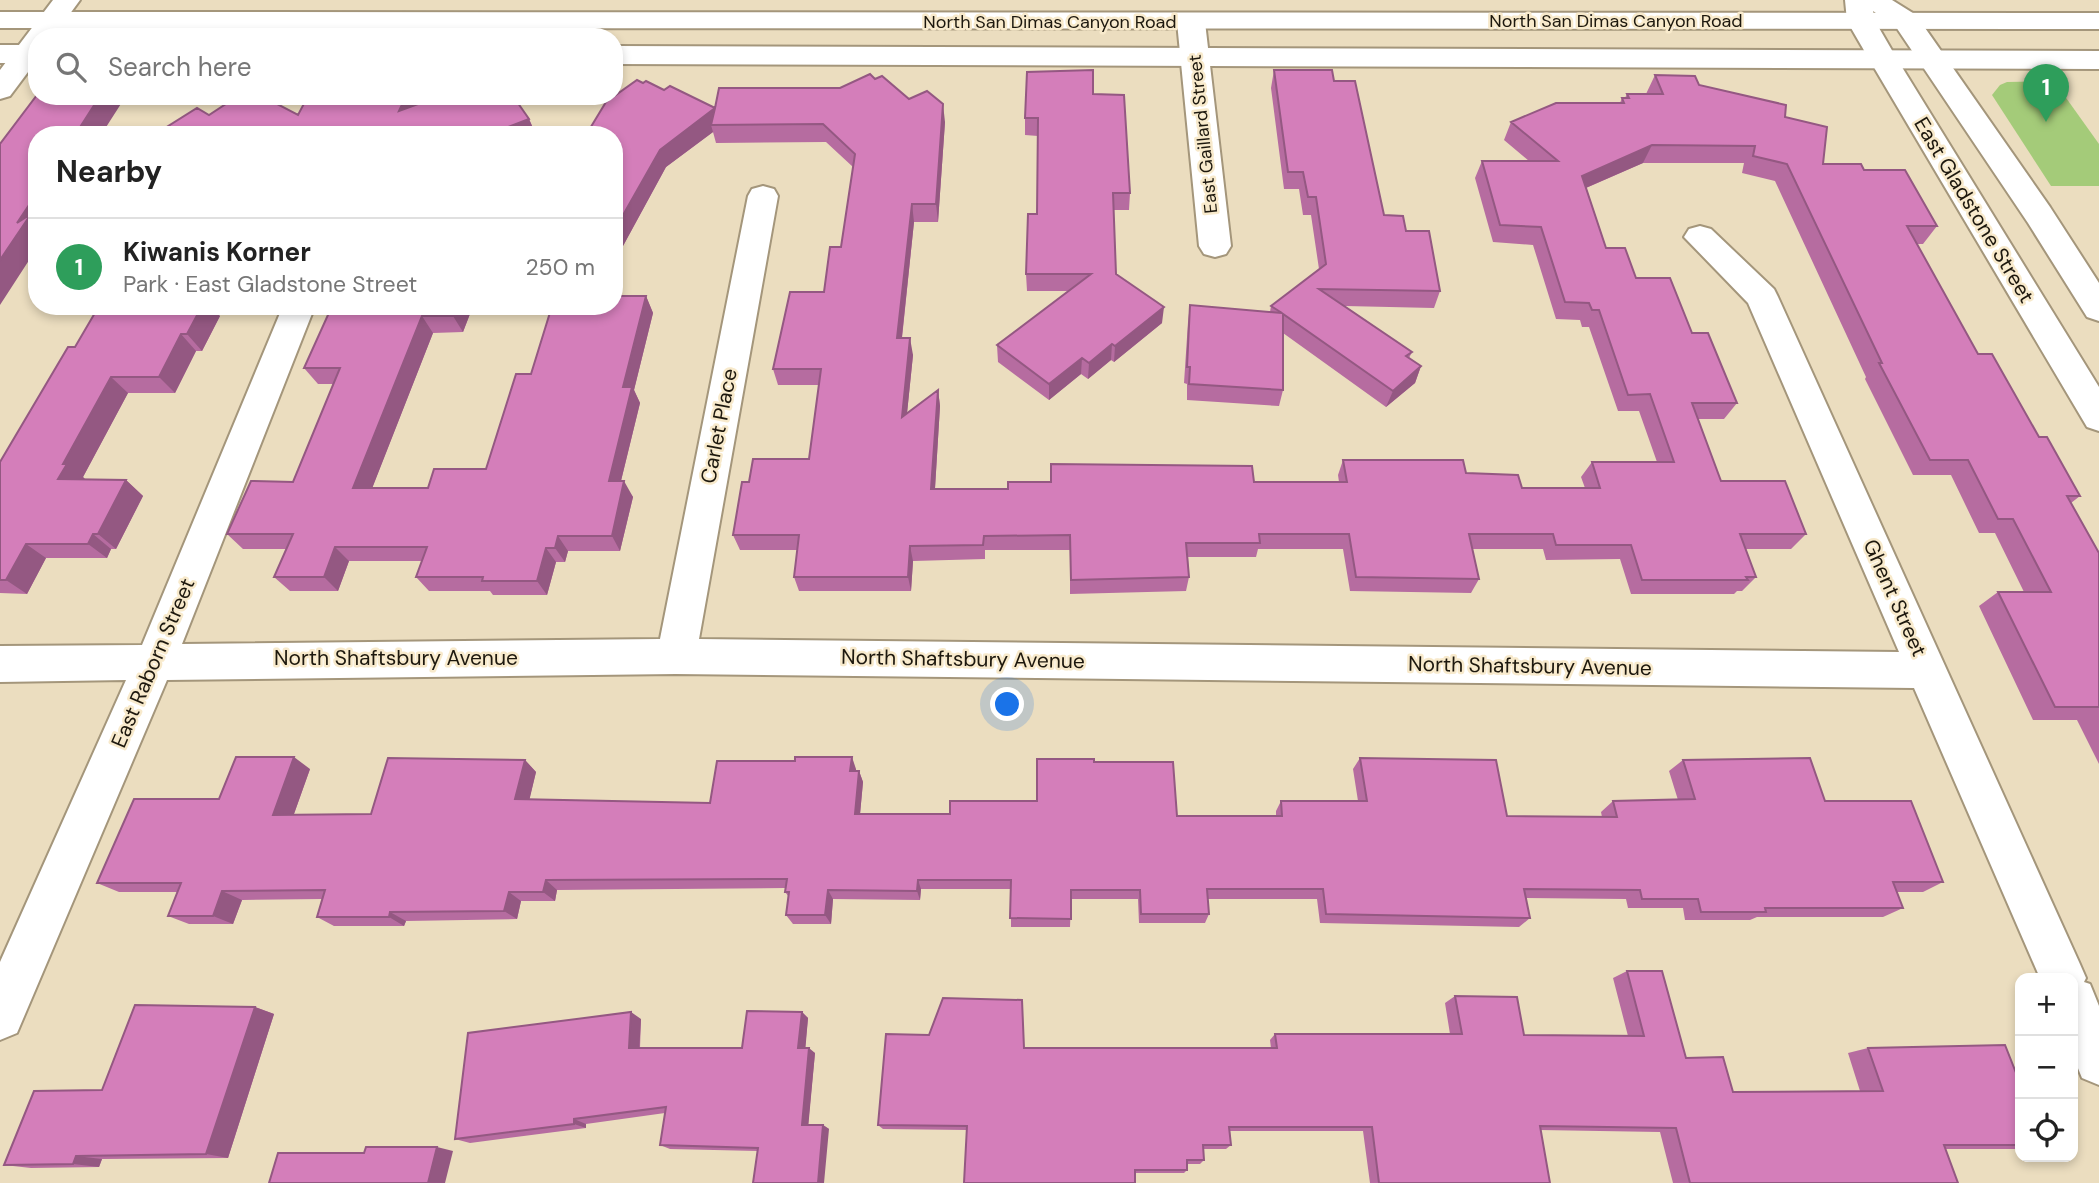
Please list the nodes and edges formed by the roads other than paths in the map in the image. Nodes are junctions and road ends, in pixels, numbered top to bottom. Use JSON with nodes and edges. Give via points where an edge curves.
{"nodes":[{"id":1,"x":1864,"y":7,"type":"edge"},
{"id":2,"x":0,"y":20,"type":"edge"},
{"id":3,"x":1906,"y":21,"type":"junction"},
{"id":4,"x":2099,"y":21,"type":"edge"},
{"id":5,"x":1191,"y":22,"type":"junction"},
{"id":6,"x":623,"y":29,"type":"edge"},
{"id":7,"x":28,"y":33,"type":"edge"},
{"id":8,"x":28,"y":50,"type":"edge"},
{"id":9,"x":623,"y":55,"type":"edge"},
{"id":10,"x":1195,"y":56,"type":"junction"},
{"id":11,"x":1883,"y":59,"type":"junction"},
{"id":12,"x":1933,"y":59,"type":"junction"},
{"id":13,"x":2099,"y":60,"type":"edge"},
{"id":14,"x":0,"y":90,"type":"edge"},
{"id":15,"x":763,"y":196,"type":"dead end"},
{"id":16,"x":1700,"y":237,"type":"dead end"},
{"id":17,"x":1215,"y":246,"type":"dead end"},
{"id":18,"x":2099,"y":309,"type":"edge"},
{"id":19,"x":295,"y":315,"type":"edge"},
{"id":20,"x":2099,"y":417,"type":"edge"},
{"id":21,"x":676,"y":656,"type":"junction"},
{"id":22,"x":155,"y":660,"type":"junction"},
{"id":23,"x":0,"y":664,"type":"edge"},
{"id":24,"x":1927,"y":670,"type":"junction"},
{"id":25,"x":2061,"y":973,"type":"edge"},
{"id":26,"x":2078,"y":1013,"type":"edge"},
{"id":27,"x":0,"y":1016,"type":"edge"},
{"id":28,"x":2099,"y":1061,"type":"edge"}],
"edges":[{"from":1,"to":3,"type":"street","name":"North San Dimas Canyon Road"},
{"from":1,"to":5,"type":"street","name":"North San Dimas Canyon Road"},
{"from":1,"to":11,"type":"street","name":"East Gladstone Street"},
{"from":2,"to":7,"type":"street","name":"North San Dimas Canyon Road"},
{"from":3,"to":4,"type":"street","name":"North San Dimas Canyon Road"},
{"from":3,"to":12,"type":"street"},
{"from":5,"to":6,"type":"street","name":"North San Dimas Canyon Road"},
{"from":5,"to":10,"type":"street","name":"East Gaillard Street"},
{"from":8,"to":14,"type":"street"},
{"from":9,"to":10,"type":"street","name":"North San Dimas Canyon Road"},
{"from":10,"to":11,"type":"street","name":"North San Dimas Canyon Road"},
{"from":10,"to":17,"type":"street","name":"East Gaillard Street"},
{"from":11,"to":12,"type":"street","name":"North San Dimas Canyon Road"},
{"from":11,"to":20,"type":"street","name":"East Gladstone Street"},
{"from":12,"to":13,"type":"street","name":"North San Dimas Canyon Road"},
{"from":12,"to":18,"type":"street"},
{"from":15,"to":21,"type":"street","name":"Carlet Place"},
{"from":16,"to":24,"type":"street","name":"Ghent Street","via":[[1762,297]]},
{"from":19,"to":22,"type":"street","name":"East Raborn Street"},
{"from":21,"to":22,"type":"street","name":"North Shaftsbury Avenue"},
{"from":21,"to":24,"type":"street","name":"North Shaftsbury Avenue"},
{"from":22,"to":23,"type":"street","name":"North Shaftsbury Avenue"},
{"from":22,"to":27,"type":"street","name":"East Raborn Street"},
{"from":24,"to":25,"type":"street","name":"Ghent Street"},
{"from":26,"to":28,"type":"street"}]}
